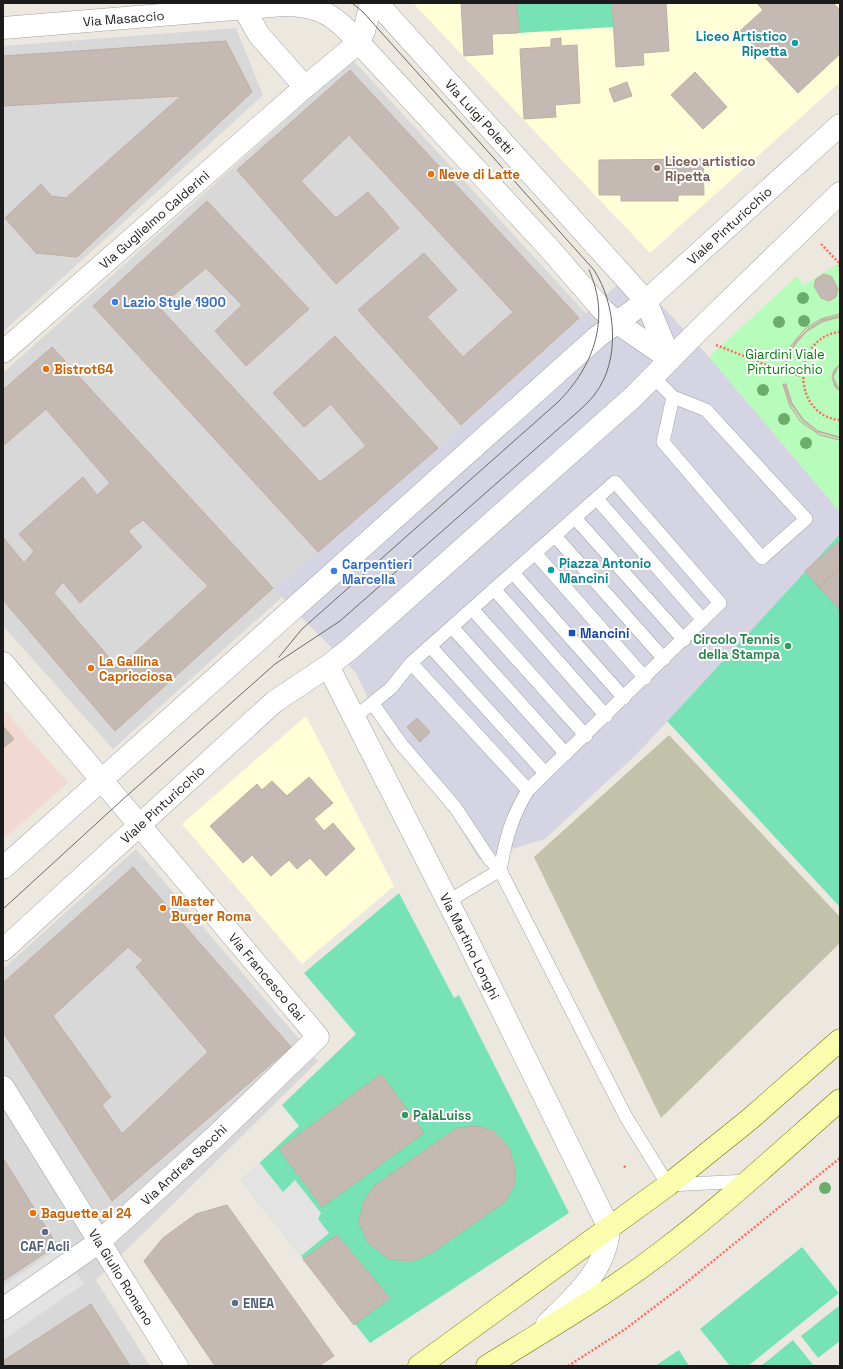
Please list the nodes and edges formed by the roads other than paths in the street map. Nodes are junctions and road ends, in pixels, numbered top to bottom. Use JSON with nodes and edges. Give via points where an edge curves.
{"nodes":[{"id":1,"x":371,"y":3,"type":"edge"},
{"id":2,"x":377,"y":3,"type":"edge"},
{"id":3,"x":242,"y":6,"type":"edge"},
{"id":4,"x":3,"y":28,"type":"edge"},
{"id":5,"x":358,"y":43,"type":"junction"},
{"id":6,"x":305,"y":87,"type":"junction"},
{"id":7,"x":840,"y":125,"type":"edge"},
{"id":8,"x":840,"y":193,"type":"edge"},
{"id":9,"x":646,"y":300,"type":"junction"},
{"id":10,"x":616,"y":322,"type":"junction"},
{"id":11,"x":3,"y":352,"type":"edge"},
{"id":12,"x":670,"y":359,"type":"junction"},
{"id":13,"x":653,"y":376,"type":"junction"},
{"id":14,"x":673,"y":397,"type":"junction"},
{"id":15,"x":596,"y":499,"type":"junction"},
{"id":16,"x":575,"y":518,"type":"junction"},
{"id":17,"x":555,"y":536,"type":"junction"},
{"id":18,"x":535,"y":553,"type":"junction"},
{"id":19,"x":513,"y":573,"type":"junction"},
{"id":20,"x":494,"y":590,"type":"junction"},
{"id":21,"x":472,"y":609,"type":"junction"},
{"id":22,"x":703,"y":620,"type":"junction"},
{"id":23,"x":452,"y":627,"type":"junction"},
{"id":24,"x":684,"y":640,"type":"junction"},
{"id":25,"x":430,"y":646,"type":"junction"},
{"id":26,"x":664,"y":659,"type":"junction"},
{"id":27,"x":3,"y":663,"type":"edge"},
{"id":28,"x":412,"y":663,"type":"junction"},
{"id":29,"x":328,"y":666,"type":"junction"},
{"id":30,"x":645,"y":678,"type":"junction"},
{"id":31,"x":624,"y":698,"type":"junction"},
{"id":32,"x":373,"y":704,"type":"junction"},
{"id":33,"x":606,"y":716,"type":"junction"},
{"id":34,"x":354,"y":718,"type":"junction"},
{"id":35,"x":586,"y":736,"type":"junction"},
{"id":36,"x":566,"y":754,"type":"junction"},
{"id":37,"x":545,"y":773,"type":"junction"},
{"id":38,"x":102,"y":779,"type":"junction"},
{"id":39,"x":528,"y":790,"type":"junction"},
{"id":40,"x":140,"y":824,"type":"junction"},
{"id":41,"x":3,"y":868,"type":"edge"},
{"id":42,"x":500,"y":870,"type":"junction"},
{"id":43,"x":448,"y":902,"type":"junction"},
{"id":44,"x":3,"y":950,"type":"edge"},
{"id":45,"x":318,"y":1037,"type":"joint"},
{"id":46,"x":840,"y":1040,"type":"edge"},
{"id":47,"x":3,"y":1087,"type":"edge"},
{"id":48,"x":840,"y":1100,"type":"edge"},
{"id":49,"x":749,"y":1181,"type":"junction"},
{"id":50,"x":668,"y":1185,"type":"junction"},
{"id":51,"x":609,"y":1228,"type":"junction"},
{"id":52,"x":99,"y":1242,"type":"junction"},
{"id":53,"x":3,"y":1309,"type":"edge"},
{"id":54,"x":530,"y":1340,"type":"junction"},
{"id":55,"x":177,"y":1366,"type":"edge"},
{"id":56,"x":419,"y":1366,"type":"edge"},
{"id":57,"x":487,"y":1366,"type":"edge"}],
"edges":[{"from":1,"to":5,"type":"street"},
{"from":2,"to":9,"type":"street","name":"Via Luigi Poletti"},
{"from":3,"to":4,"type":"street","name":"Via Masaccio"},
{"from":3,"to":5,"type":"street","name":"Via Masaccio","via":[[283,4],[318,9],[337,20]]},
{"from":3,"to":6,"type":"street","via":[[259,35]]},
{"from":5,"to":6,"type":"street","name":"Via Guglielmo Calderini"},
{"from":5,"to":10,"type":"street"},
{"from":6,"to":11,"type":"street","name":"Via Guglielmo Calderini"},
{"from":7,"to":9,"type":"street","name":"Viale Pinturicchio"},
{"from":8,"to":12,"type":"street"},
{"from":9,"to":10,"type":"street","name":"Viale Pinturicchio"},
{"from":9,"to":12,"type":"street"},
{"from":10,"to":12,"type":"street"},
{"from":10,"to":38,"type":"street"},
{"from":12,"to":13,"type":"street"},
{"from":13,"to":14,"type":"lane"},
{"from":13,"to":29,"type":"street","via":[[574,450]]},
{"from":14,"to":14,"type":"lane","via":[[663,442],[762,558],[806,519],[706,410]]},
{"from":15,"to":16,"type":"lane"},
{"from":15,"to":22,"type":"lane"},
{"from":15,"to":22,"type":"lane","via":[[615,482],[720,603]]},
{"from":16,"to":17,"type":"lane"},
{"from":16,"to":24,"type":"lane"},
{"from":17,"to":18,"type":"lane"},
{"from":17,"to":26,"type":"lane"},
{"from":18,"to":19,"type":"lane"},
{"from":18,"to":30,"type":"lane"},
{"from":19,"to":20,"type":"lane"},
{"from":19,"to":31,"type":"lane"},
{"from":20,"to":21,"type":"lane"},
{"from":20,"to":33,"type":"lane"},
{"from":21,"to":23,"type":"lane"},
{"from":21,"to":35,"type":"lane"},
{"from":22,"to":24,"type":"lane"},
{"from":23,"to":25,"type":"lane"},
{"from":23,"to":36,"type":"lane"},
{"from":24,"to":26,"type":"lane"},
{"from":25,"to":28,"type":"lane"},
{"from":25,"to":37,"type":"lane"},
{"from":26,"to":30,"type":"lane"},
{"from":27,"to":38,"type":"street","name":"Via Francesco Gai"},
{"from":28,"to":32,"type":"lane","via":[[391,688]]},
{"from":28,"to":39,"type":"lane"},
{"from":29,"to":34,"type":"street","name":"Via Martino Longhi"},
{"from":29,"to":40,"type":"street","name":"Viale Pinturicchio","via":[[274,702]]},
{"from":30,"to":31,"type":"lane"},
{"from":31,"to":33,"type":"lane"},
{"from":32,"to":34,"type":"lane"},
{"from":32,"to":42,"type":"lane","via":[[401,744],[455,807],[490,860]]},
{"from":33,"to":35,"type":"lane"},
{"from":34,"to":43,"type":"street","name":"Via Martino Longhi"},
{"from":35,"to":36,"type":"lane"},
{"from":36,"to":37,"type":"lane"},
{"from":37,"to":39,"type":"lane"},
{"from":38,"to":40,"type":"street","name":"Via Francesco Gai"},
{"from":38,"to":41,"type":"street"},
{"from":39,"to":42,"type":"lane","via":[[511,822]]},
{"from":40,"to":44,"type":"street","name":"Viale Pinturicchio"},
{"from":40,"to":45,"type":"street","name":"Via Francesco Gai"},
{"from":42,"to":43,"type":"lane"},
{"from":42,"to":50,"type":"lane","via":[[626,1117]]},
{"from":43,"to":51,"type":"street","name":"Via Martino Longhi"},
{"from":45,"to":52,"type":"street","name":"Via Andrea Sacchi","via":[[218,1134]]},
{"from":46,"to":50,"type":"main road","via":[[750,1119]]},
{"from":47,"to":52,"type":"street","name":"Via Giulio Romano"},
{"from":48,"to":49,"type":"main road"},
{"from":49,"to":50,"type":"lane"},
{"from":49,"to":54,"type":"main road","via":[[646,1264]]},
{"from":50,"to":51,"type":"main road"},
{"from":51,"to":54,"type":"street","via":[[608,1245],[596,1271],[573,1299]]},
{"from":51,"to":56,"type":"main road"},
{"from":52,"to":53,"type":"street","name":"Via Andrea Sacchi"},
{"from":52,"to":55,"type":"street","name":"Via Giulio Romano"},
{"from":54,"to":57,"type":"main road"}]}
